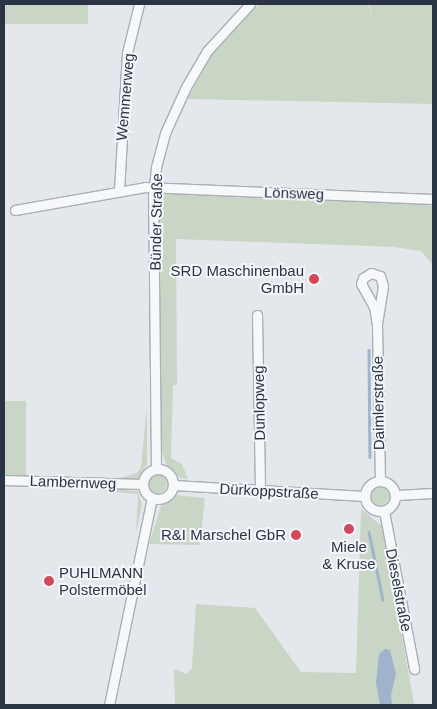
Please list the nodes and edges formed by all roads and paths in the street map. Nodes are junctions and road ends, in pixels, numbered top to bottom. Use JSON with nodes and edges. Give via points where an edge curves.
{"nodes":[{"id":1,"x":138,"y":4,"type":"edge"},
{"id":2,"x":250,"y":4,"type":"edge"},
{"id":3,"x":155,"y":187,"type":"junction"},
{"id":4,"x":119,"y":191,"type":"junction"},
{"id":5,"x":433,"y":199,"type":"edge"},
{"id":6,"x":15,"y":210,"type":"dead end"},
{"id":7,"x":257,"y":315,"type":"dead end"},
{"id":8,"x":377,"y":325,"type":"junction"},
{"id":9,"x":156,"y":469,"type":"junction"},
{"id":10,"x":4,"y":480,"type":"edge"},
{"id":11,"x":380,"y":481,"type":"junction"},
{"id":12,"x":143,"y":484,"type":"junction"},
{"id":13,"x":173,"y":485,"type":"junction"},
{"id":14,"x":260,"y":491,"type":"junction"},
{"id":15,"x":433,"y":493,"type":"edge"},
{"id":16,"x":396,"y":495,"type":"junction"},
{"id":17,"x":365,"y":496,"type":"junction"},
{"id":18,"x":152,"y":498,"type":"junction"},
{"id":19,"x":384,"y":511,"type":"junction"},
{"id":20,"x":414,"y":669,"type":"dead end"},
{"id":21,"x":109,"y":705,"type":"edge"}],
"edges":[{"from":1,"to":4,"type":"street","name":"Wemmerweg","via":[[127,53]]},
{"from":2,"to":3,"type":"street","name":"Bünder Straße","via":[[207,51],[186,87],[165,133]]},
{"from":3,"to":4,"type":"street","name":"Lönsweg"},
{"from":3,"to":5,"type":"street","name":"Lönsweg"},
{"from":3,"to":9,"type":"street","name":"Bünder Straße"},
{"from":4,"to":6,"type":"street","name":"Lönsweg"},
{"from":7,"to":14,"type":"street","name":"Dunlopweg"},
{"from":8,"to":8,"type":"street","name":"Daimlerstraße","via":[[383,286],[380,276],[371,273],[363,278],[361,284],[374,307]]},
{"from":8,"to":11,"type":"street","name":"Daimlerstraße"},
{"from":9,"to":12,"type":"street","via":[[148,472]]},
{"from":9,"to":13,"type":"street","via":[[170,475]]},
{"from":10,"to":12,"type":"street","name":"Lambernweg"},
{"from":11,"to":16,"type":"street","via":[[392,487]]},
{"from":11,"to":17,"type":"street","via":[[368,487]]},
{"from":12,"to":18,"type":"street","via":[[145,492]]},
{"from":13,"to":14,"type":"street","name":"Dürkoppstraße"},
{"from":13,"to":18,"type":"street","via":[[166,497]]},
{"from":14,"to":17,"type":"street","name":"Dürkoppstraße"},
{"from":15,"to":16,"type":"street"},
{"from":16,"to":19,"type":"street","via":[[391,507]]},
{"from":17,"to":19,"type":"street","via":[[370,508]]},
{"from":18,"to":21,"type":"street"},
{"from":19,"to":20,"type":"street","name":"Dieselstraße"}]}
